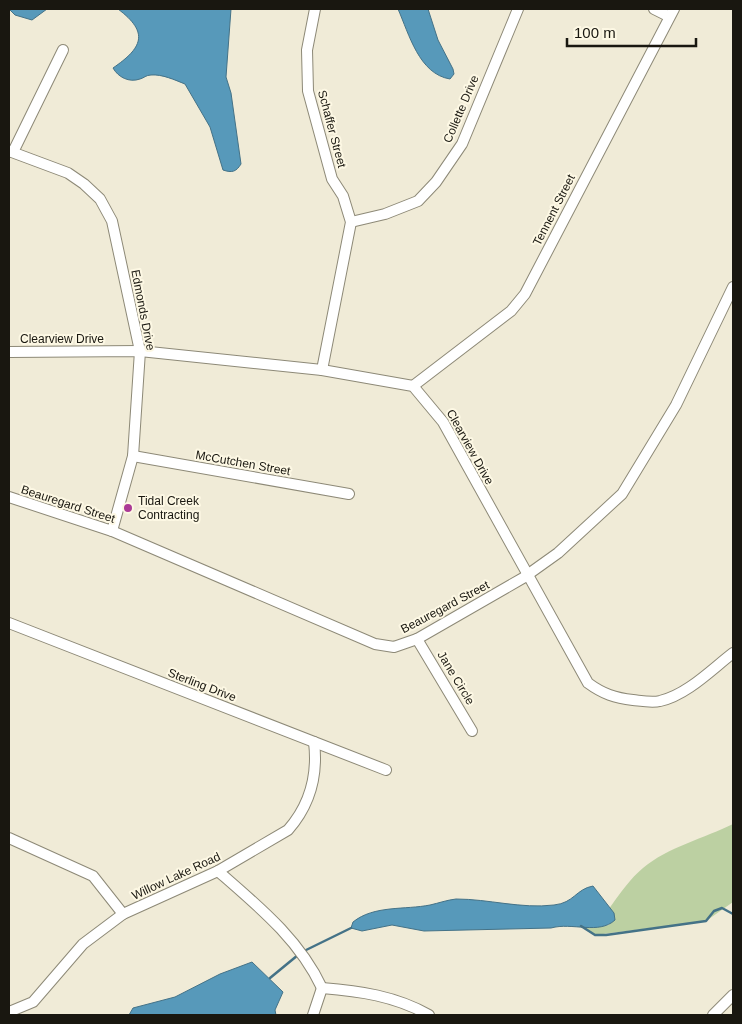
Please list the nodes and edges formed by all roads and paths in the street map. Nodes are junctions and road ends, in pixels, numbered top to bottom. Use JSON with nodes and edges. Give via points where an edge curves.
{"nodes":[{"id":1,"x":314,"y":9,"type":"edge"},
{"id":2,"x":518,"y":9,"type":"edge"},
{"id":3,"x":654,"y":9,"type":"edge"},
{"id":4,"x":671,"y":12,"type":"edge"},
{"id":5,"x":63,"y":50,"type":"dead end"},
{"id":6,"x":11,"y":152,"type":"edge"},
{"id":7,"x":351,"y":222,"type":"junction"},
{"id":8,"x":733,"y":286,"type":"edge"},
{"id":9,"x":140,"y":351,"type":"junction"},
{"id":10,"x":9,"y":352,"type":"edge"},
{"id":11,"x":322,"y":370,"type":"junction"},
{"id":12,"x":413,"y":386,"type":"junction"},
{"id":13,"x":132,"y":456,"type":"junction"},
{"id":14,"x":350,"y":494,"type":"dead end"},
{"id":15,"x":9,"y":497,"type":"edge"},
{"id":16,"x":112,"y":532,"type":"junction"},
{"id":17,"x":527,"y":575,"type":"junction"},
{"id":18,"x":9,"y":623,"type":"edge"},
{"id":19,"x":417,"y":638,"type":"junction"},
{"id":20,"x":733,"y":653,"type":"edge"},
{"id":21,"x":472,"y":731,"type":"dead end"},
{"id":22,"x":314,"y":742,"type":"junction"},
{"id":23,"x":386,"y":770,"type":"dead end"},
{"id":24,"x":9,"y":838,"type":"edge"},
{"id":25,"x":218,"y":871,"type":"junction"},
{"id":26,"x":124,"y":914,"type":"junction"},
{"id":27,"x":322,"y":988,"type":"junction"},
{"id":28,"x":733,"y":995,"type":"edge"},
{"id":29,"x":9,"y":1012,"type":"edge"},
{"id":30,"x":313,"y":1015,"type":"edge"},
{"id":31,"x":429,"y":1015,"type":"edge"},
{"id":32,"x":713,"y":1015,"type":"edge"}],
"edges":[{"from":1,"to":7,"type":"street","name":"Schaffer Street","via":[[307,50],[308,91],[332,179],[343,196]]},
{"from":2,"to":7,"type":"street","name":"Collette Drive","via":[[462,144],[436,182],[418,201],[385,214]]},
{"from":3,"to":4,"type":"street"},
{"from":4,"to":12,"type":"street","name":"Tennent Street","via":[[525,294],[511,312]]},
{"from":5,"to":6,"type":"street"},
{"from":6,"to":9,"type":"street","name":"Edmonds Drive","via":[[68,173],[100,199],[112,222]]},
{"from":7,"to":11,"type":"street","name":"Schaffer Street"},
{"from":8,"to":17,"type":"street","name":"Beauregard Street","via":[[676,405],[622,494],[558,553]]},
{"from":9,"to":10,"type":"street","name":"Clearview Drive"},
{"from":9,"to":11,"type":"street","name":"Clearview Drive"},
{"from":9,"to":13,"type":"street","name":"Edmonds Drive"},
{"from":11,"to":12,"type":"street","name":"Clearview Drive"},
{"from":12,"to":17,"type":"street","name":"Clearview Drive","via":[[443,422]]},
{"from":13,"to":14,"type":"street","name":"McCutchen Street"},
{"from":13,"to":16,"type":"street","name":"Edmonds Drive"},
{"from":15,"to":16,"type":"street","name":"Beauregard Street"},
{"from":16,"to":19,"type":"street","name":"Beauregard Street","via":[[375,644],[394,647]]},
{"from":17,"to":19,"type":"street","name":"Beauregard Street"},
{"from":17,"to":20,"type":"street","name":"Clearview Drive","via":[[588,683],[603,694],[619,699],[660,702],[691,685]]},
{"from":18,"to":22,"type":"street","name":"Sterling Drive"},
{"from":19,"to":21,"type":"street","name":"Jane Circle"},
{"from":22,"to":23,"type":"street","name":"Sterling Drive"},
{"from":22,"to":25,"type":"street","name":"Willow Lake Road","via":[[314,780],[310,796],[296,820],[288,830]]},
{"from":24,"to":26,"type":"street","via":[[93,876]]},
{"from":25,"to":26,"type":"street","name":"Willow Lake Road"},
{"from":25,"to":27,"type":"street","via":[[278,924],[315,973]]},
{"from":26,"to":29,"type":"street","name":"Willow Lake Road","via":[[83,944],[33,1002]]},
{"from":27,"to":30,"type":"street"},
{"from":27,"to":31,"type":"street","via":[[358,991],[397,1000]]},
{"from":28,"to":32,"type":"street"}]}
